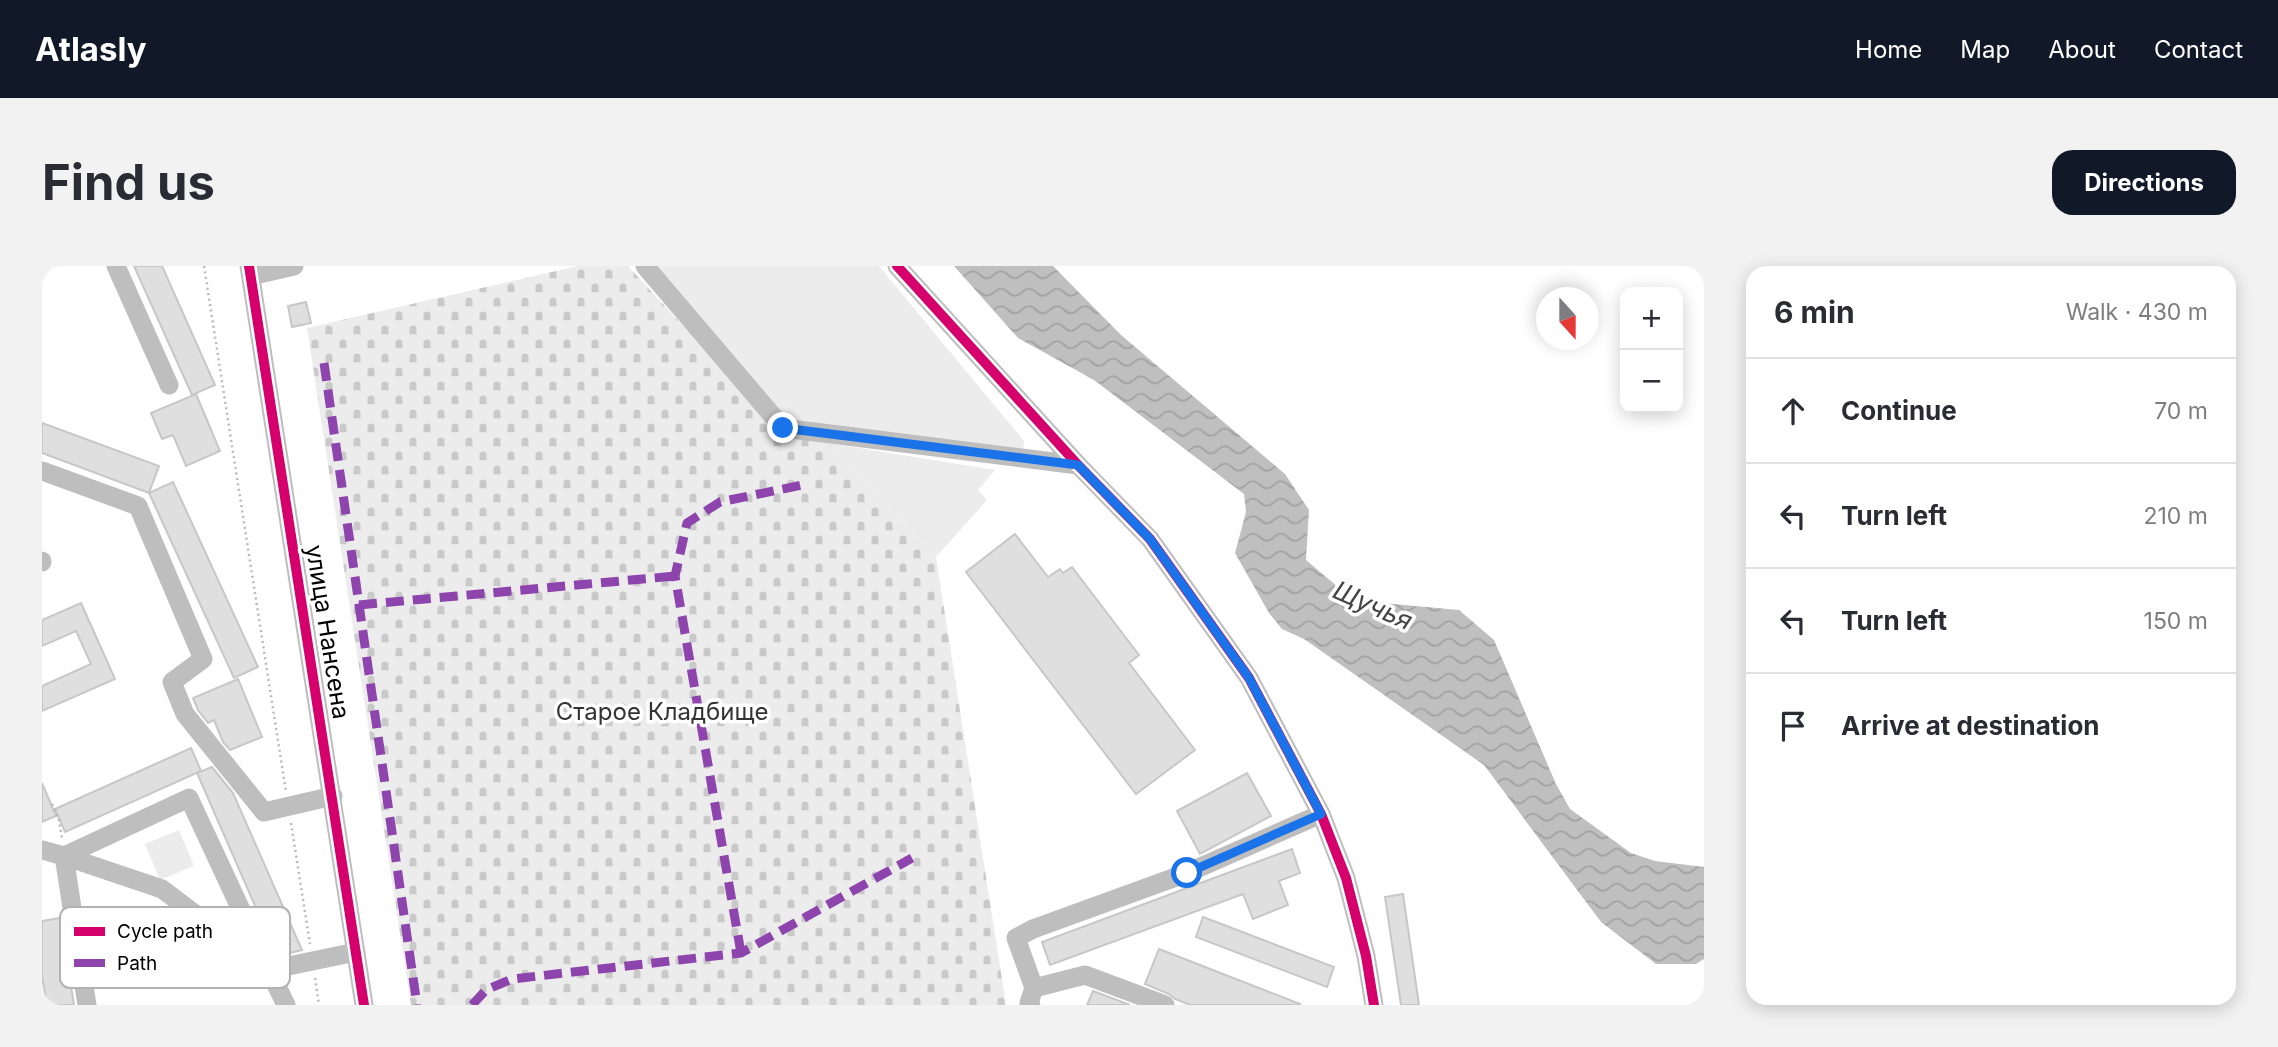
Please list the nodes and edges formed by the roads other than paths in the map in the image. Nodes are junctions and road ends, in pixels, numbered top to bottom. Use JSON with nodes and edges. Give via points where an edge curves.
{"nodes":[{"id":1,"x":116,"y":266,"type":"edge"},
{"id":2,"x":645,"y":266,"type":"edge"},
{"id":3,"x":897,"y":266,"type":"edge"},
{"id":4,"x":286,"y":267,"type":"edge"},
{"id":5,"x":250,"y":271,"type":"edge"},
{"id":6,"x":169,"y":386,"type":"dead end"},
{"id":7,"x":1078,"y":465,"type":"junction"},
{"id":8,"x":42,"y":471,"type":"edge"},
{"id":9,"x":333,"y":796,"type":"junction"},
{"id":10,"x":1321,"y":814,"type":"junction"},
{"id":11,"x":42,"y":850,"type":"edge"},
{"id":12,"x":64,"y":856,"type":"junction"},
{"id":13,"x":72,"y":907,"type":"edge"},
{"id":14,"x":186,"y":907,"type":"edge"},
{"id":15,"x":240,"y":907,"type":"edge"},
{"id":16,"x":356,"y":952,"type":"junction"},
{"id":17,"x":290,"y":966,"type":"edge"},
{"id":18,"x":278,"y":988,"type":"edge"},
{"id":19,"x":1033,"y":997,"type":"edge"},
{"id":20,"x":286,"y":1005,"type":"edge"},
{"id":21,"x":364,"y":1005,"type":"edge"},
{"id":22,"x":1165,"y":1005,"type":"edge"},
{"id":23,"x":1374,"y":1005,"type":"edge"}],
"edges":[{"from":1,"to":6,"type":"street"},
{"from":2,"to":7,"type":"street","via":[[783,428]]},
{"from":3,"to":7,"type":"street"},
{"from":4,"to":5,"type":"street"},
{"from":5,"to":9,"type":"street","name":"улица Нансена"},
{"from":7,"to":10,"type":"street","via":[[1150,539],[1249,678]]},
{"from":8,"to":9,"type":"street","via":[[138,506],[203,659],[172,682],[185,714],[264,812]]},
{"from":9,"to":16,"type":"street","name":"улица Нансена"},
{"from":10,"to":19,"type":"street","via":[[1187,873],[1016,939]]},
{"from":10,"to":23,"type":"street","via":[[1346,878]]},
{"from":11,"to":12,"type":"street"},
{"from":12,"to":13,"type":"street"},
{"from":12,"to":14,"type":"street","via":[[162,889]]},
{"from":12,"to":15,"type":"street","via":[[189,798]]},
{"from":16,"to":17,"type":"street"},
{"from":16,"to":21,"type":"street","name":"улица Нансена"},
{"from":18,"to":20,"type":"street"},
{"from":19,"to":22,"type":"street","via":[[1085,975]]}]}
